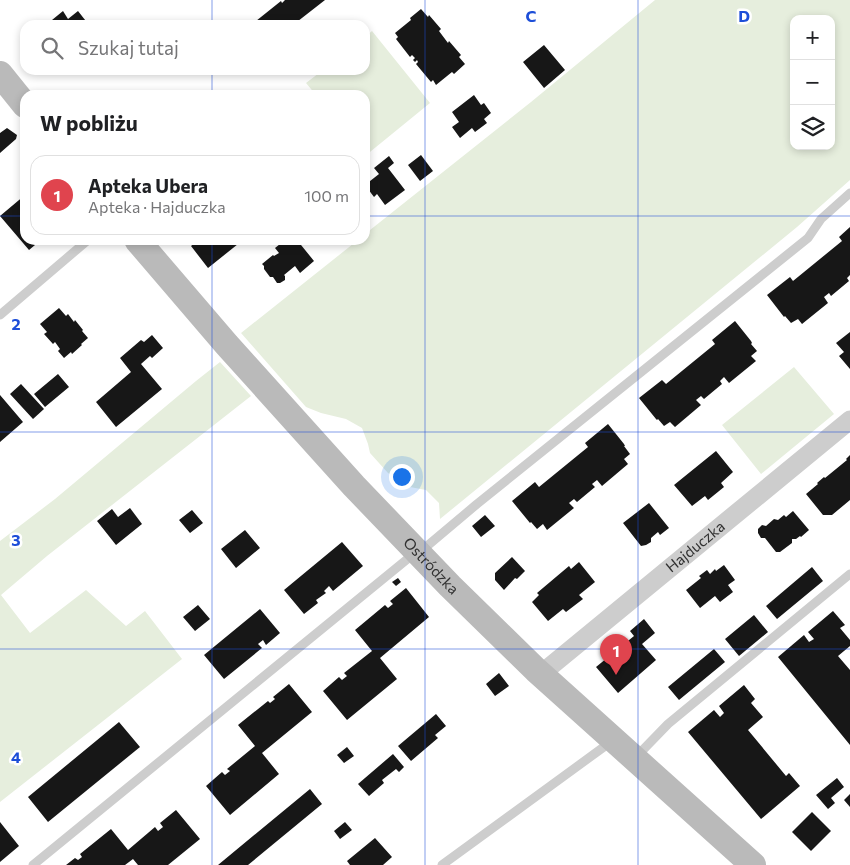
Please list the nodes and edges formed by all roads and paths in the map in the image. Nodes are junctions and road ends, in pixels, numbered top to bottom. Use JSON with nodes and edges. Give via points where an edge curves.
{"nodes":[{"id":1,"x":0,"y":74,"type":"edge"},
{"id":2,"x":20,"y":99,"type":"edge"},
{"id":3,"x":850,"y":193,"type":"edge"},
{"id":4,"x":82,"y":245,"type":"edge"},
{"id":5,"x":141,"y":245,"type":"edge"},
{"id":6,"x":0,"y":315,"type":"edge"},
{"id":7,"x":850,"y":420,"type":"edge"},
{"id":8,"x":417,"y":553,"type":"junction"},
{"id":9,"x":850,"y":574,"type":"edge"},
{"id":10,"x":541,"y":674,"type":"junction"},
{"id":11,"x":614,"y":740,"type":"junction"},
{"id":12,"x":635,"y":758,"type":"junction"},
{"id":13,"x":33,"y":865,"type":"edge"},
{"id":14,"x":442,"y":865,"type":"edge"},
{"id":15,"x":753,"y":865,"type":"edge"}],
"edges":[{"from":1,"to":2,"type":"street"},
{"from":3,"to":8,"type":"lane","via":[[821,219],[808,238]]},
{"from":4,"to":6,"type":"lane"},
{"from":5,"to":8,"type":"street","name":"Ostródzka","via":[[227,346]]},
{"from":7,"to":10,"type":"street","name":"Hajduczka"},
{"from":8,"to":10,"type":"street","name":"Ostródzka"},
{"from":8,"to":13,"type":"lane"},
{"from":9,"to":12,"type":"lane","via":[[668,724]]},
{"from":10,"to":11,"type":"street","name":"Ostródzka"},
{"from":11,"to":12,"type":"street","name":"Ostródzka"},
{"from":11,"to":14,"type":"lane"},
{"from":12,"to":15,"type":"street","name":"Ostródzka"}]}
